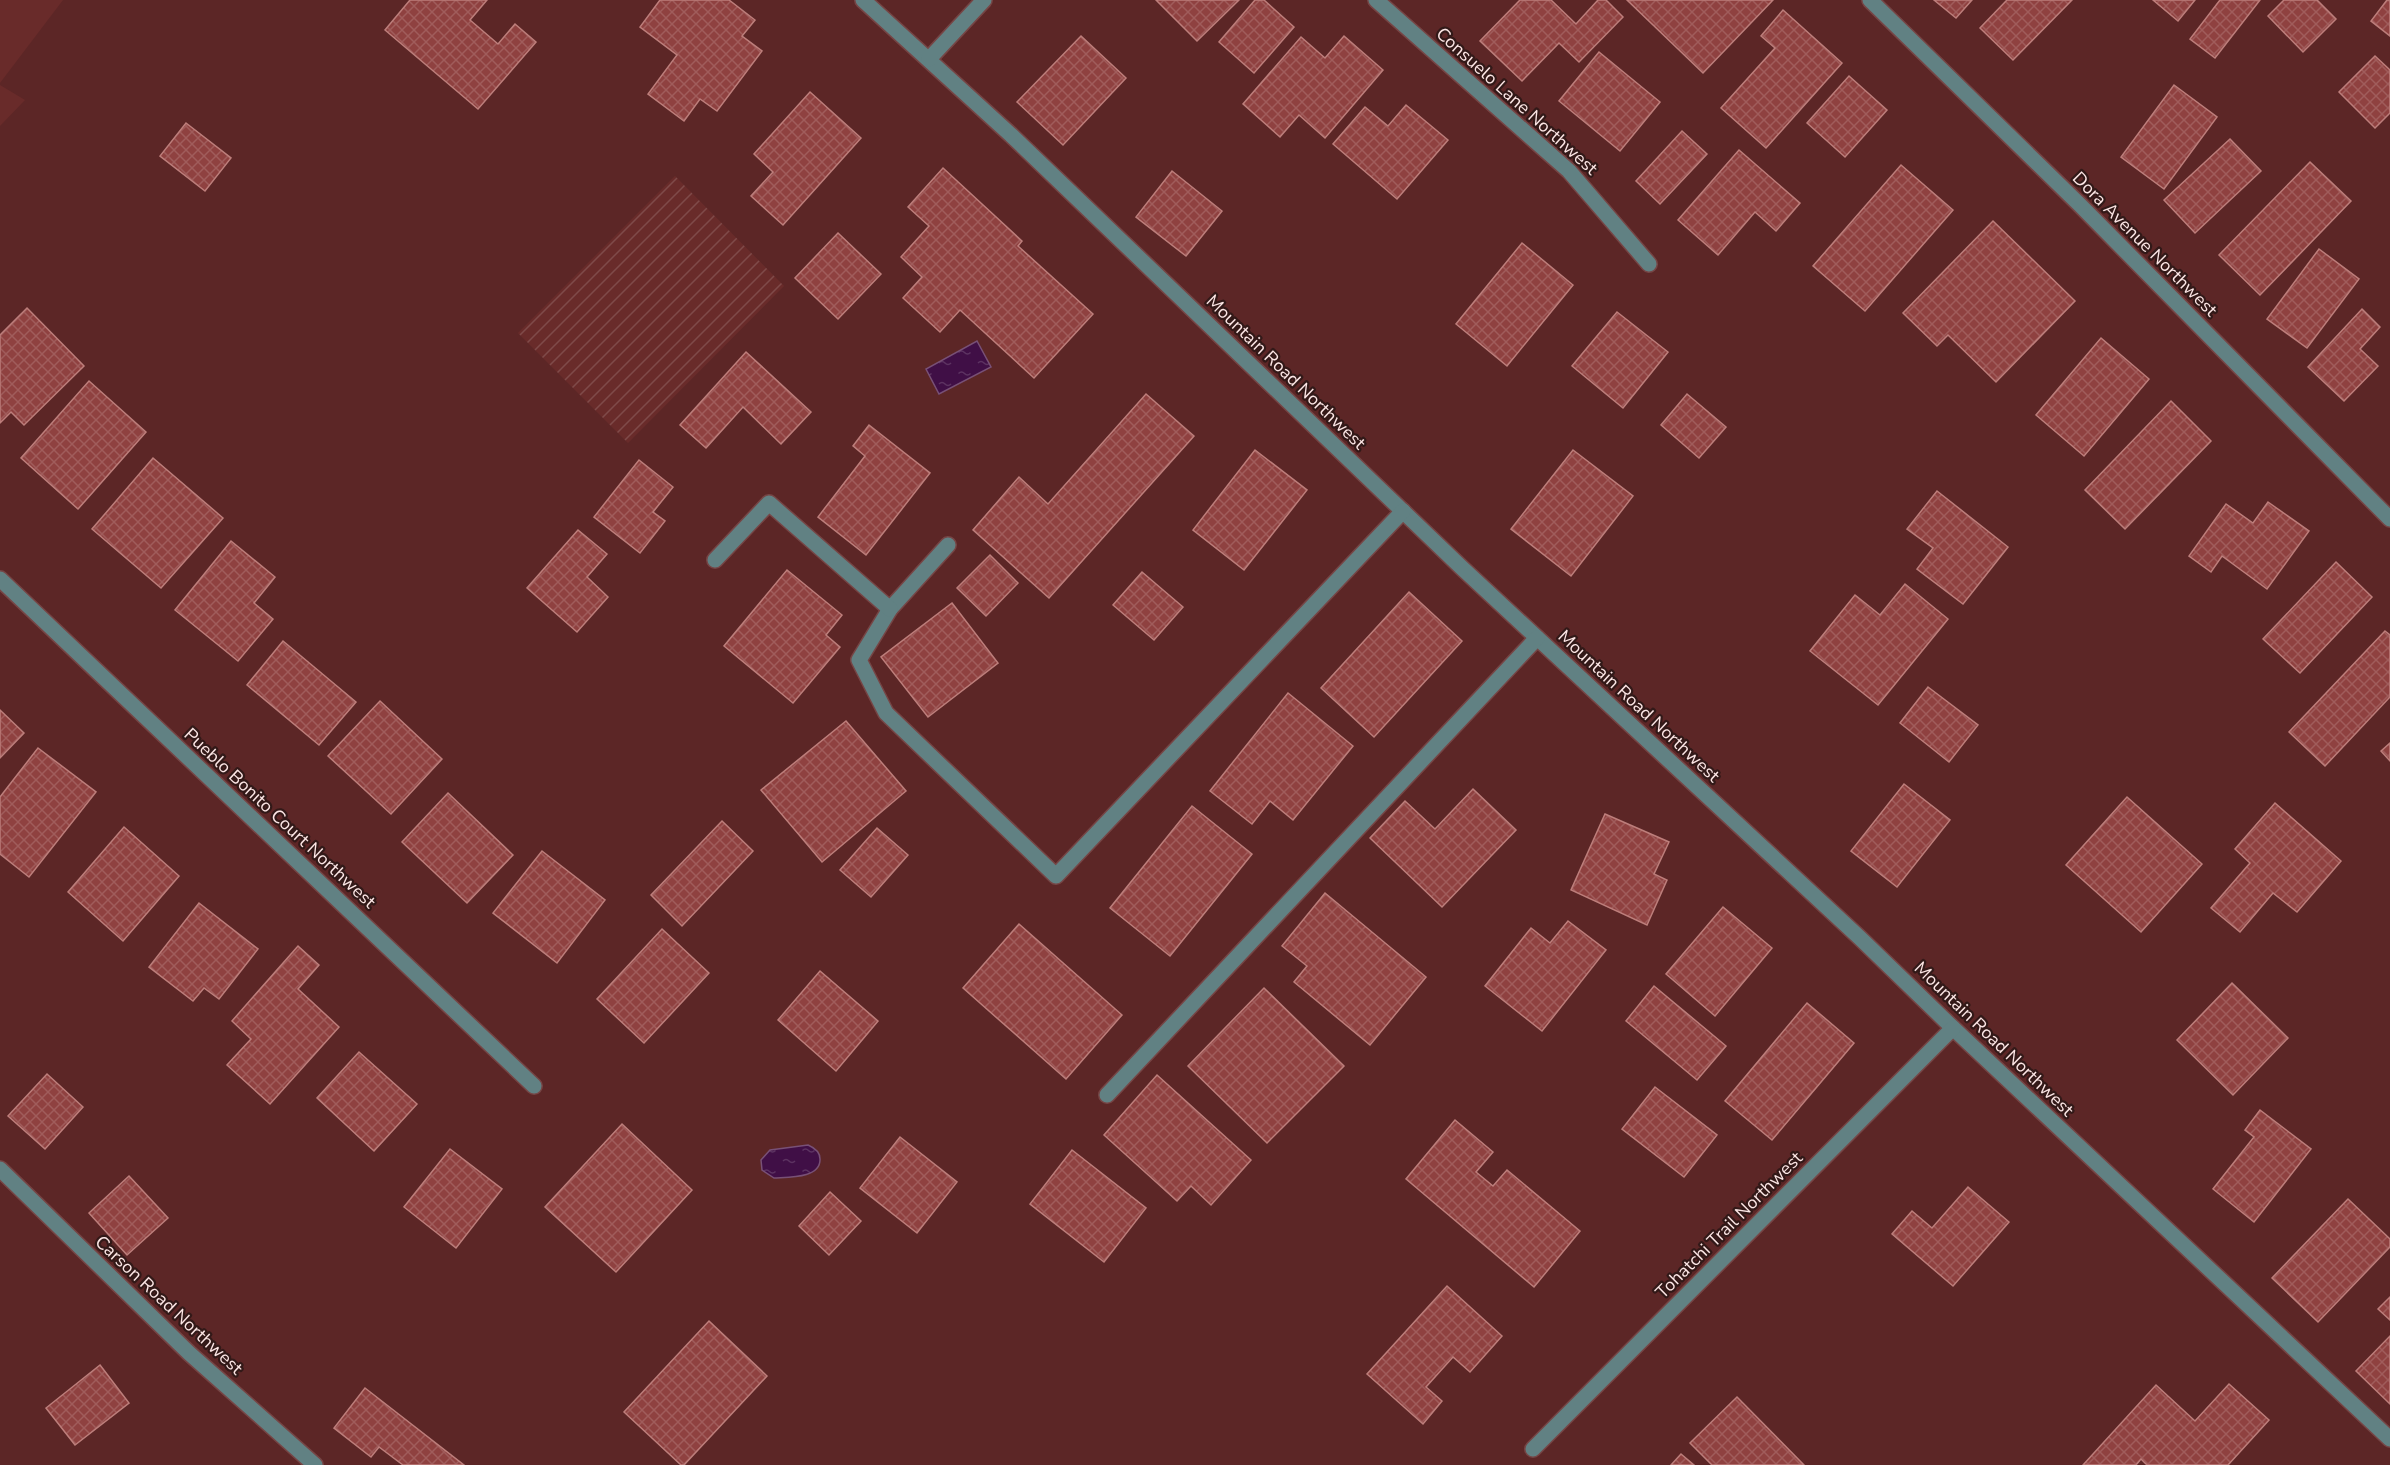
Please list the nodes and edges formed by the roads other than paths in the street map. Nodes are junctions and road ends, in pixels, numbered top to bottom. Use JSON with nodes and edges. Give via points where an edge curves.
{"nodes":[{"id":1,"x":864,"y":0,"type":"edge"},
{"id":2,"x":984,"y":0,"type":"edge"},
{"id":3,"x":1376,"y":0,"type":"edge"},
{"id":4,"x":1870,"y":0,"type":"edge"},
{"id":5,"x":929,"y":59,"type":"junction"},
{"id":6,"x":1649,"y":264,"type":"dead end"},
{"id":7,"x":1403,"y":511,"type":"junction"},
{"id":8,"x":2390,"y":519,"type":"edge"},
{"id":9,"x":948,"y":545,"type":"dead end"},
{"id":10,"x":715,"y":560,"type":"dead end"},
{"id":11,"x":0,"y":579,"type":"edge"},
{"id":12,"x":890,"y":609,"type":"junction"},
{"id":13,"x":1537,"y":638,"type":"junction"},
{"id":14,"x":1953,"y":1028,"type":"junction"},
{"id":15,"x":534,"y":1086,"type":"dead end"},
{"id":16,"x":1107,"y":1095,"type":"dead end"},
{"id":17,"x":0,"y":1169,"type":"edge"},
{"id":18,"x":2390,"y":1439,"type":"edge"},
{"id":19,"x":1533,"y":1449,"type":"dead end"},
{"id":20,"x":315,"y":1465,"type":"edge"}],
"edges":[{"from":1,"to":5,"type":"street","name":"Mountain Road Northwest"},
{"from":2,"to":5,"type":"street"},
{"from":3,"to":6,"type":"street","name":"Consuelo Lane Northwest","via":[[1569,171]]},
{"from":4,"to":8,"type":"street","name":"Dora Avenue Northwest"},
{"from":5,"to":7,"type":"street","name":"Mountain Road Northwest"},
{"from":7,"to":12,"type":"street","via":[[1056,876],[886,713],[859,660]]},
{"from":7,"to":13,"type":"street","name":"Mountain Road Northwest"},
{"from":9,"to":12,"type":"street"},
{"from":10,"to":12,"type":"street","via":[[769,503]]},
{"from":11,"to":15,"type":"street","name":"Pueblo Bonito Court Northwest"},
{"from":13,"to":14,"type":"street","name":"Mountain Road Northwest"},
{"from":13,"to":16,"type":"street"},
{"from":14,"to":18,"type":"street","name":"Mountain Road Northwest"},
{"from":14,"to":19,"type":"street","name":"Tohatchi Trail Northwest"},
{"from":17,"to":20,"type":"street","name":"Carson Road Northwest","via":[[189,1353]]}]}
